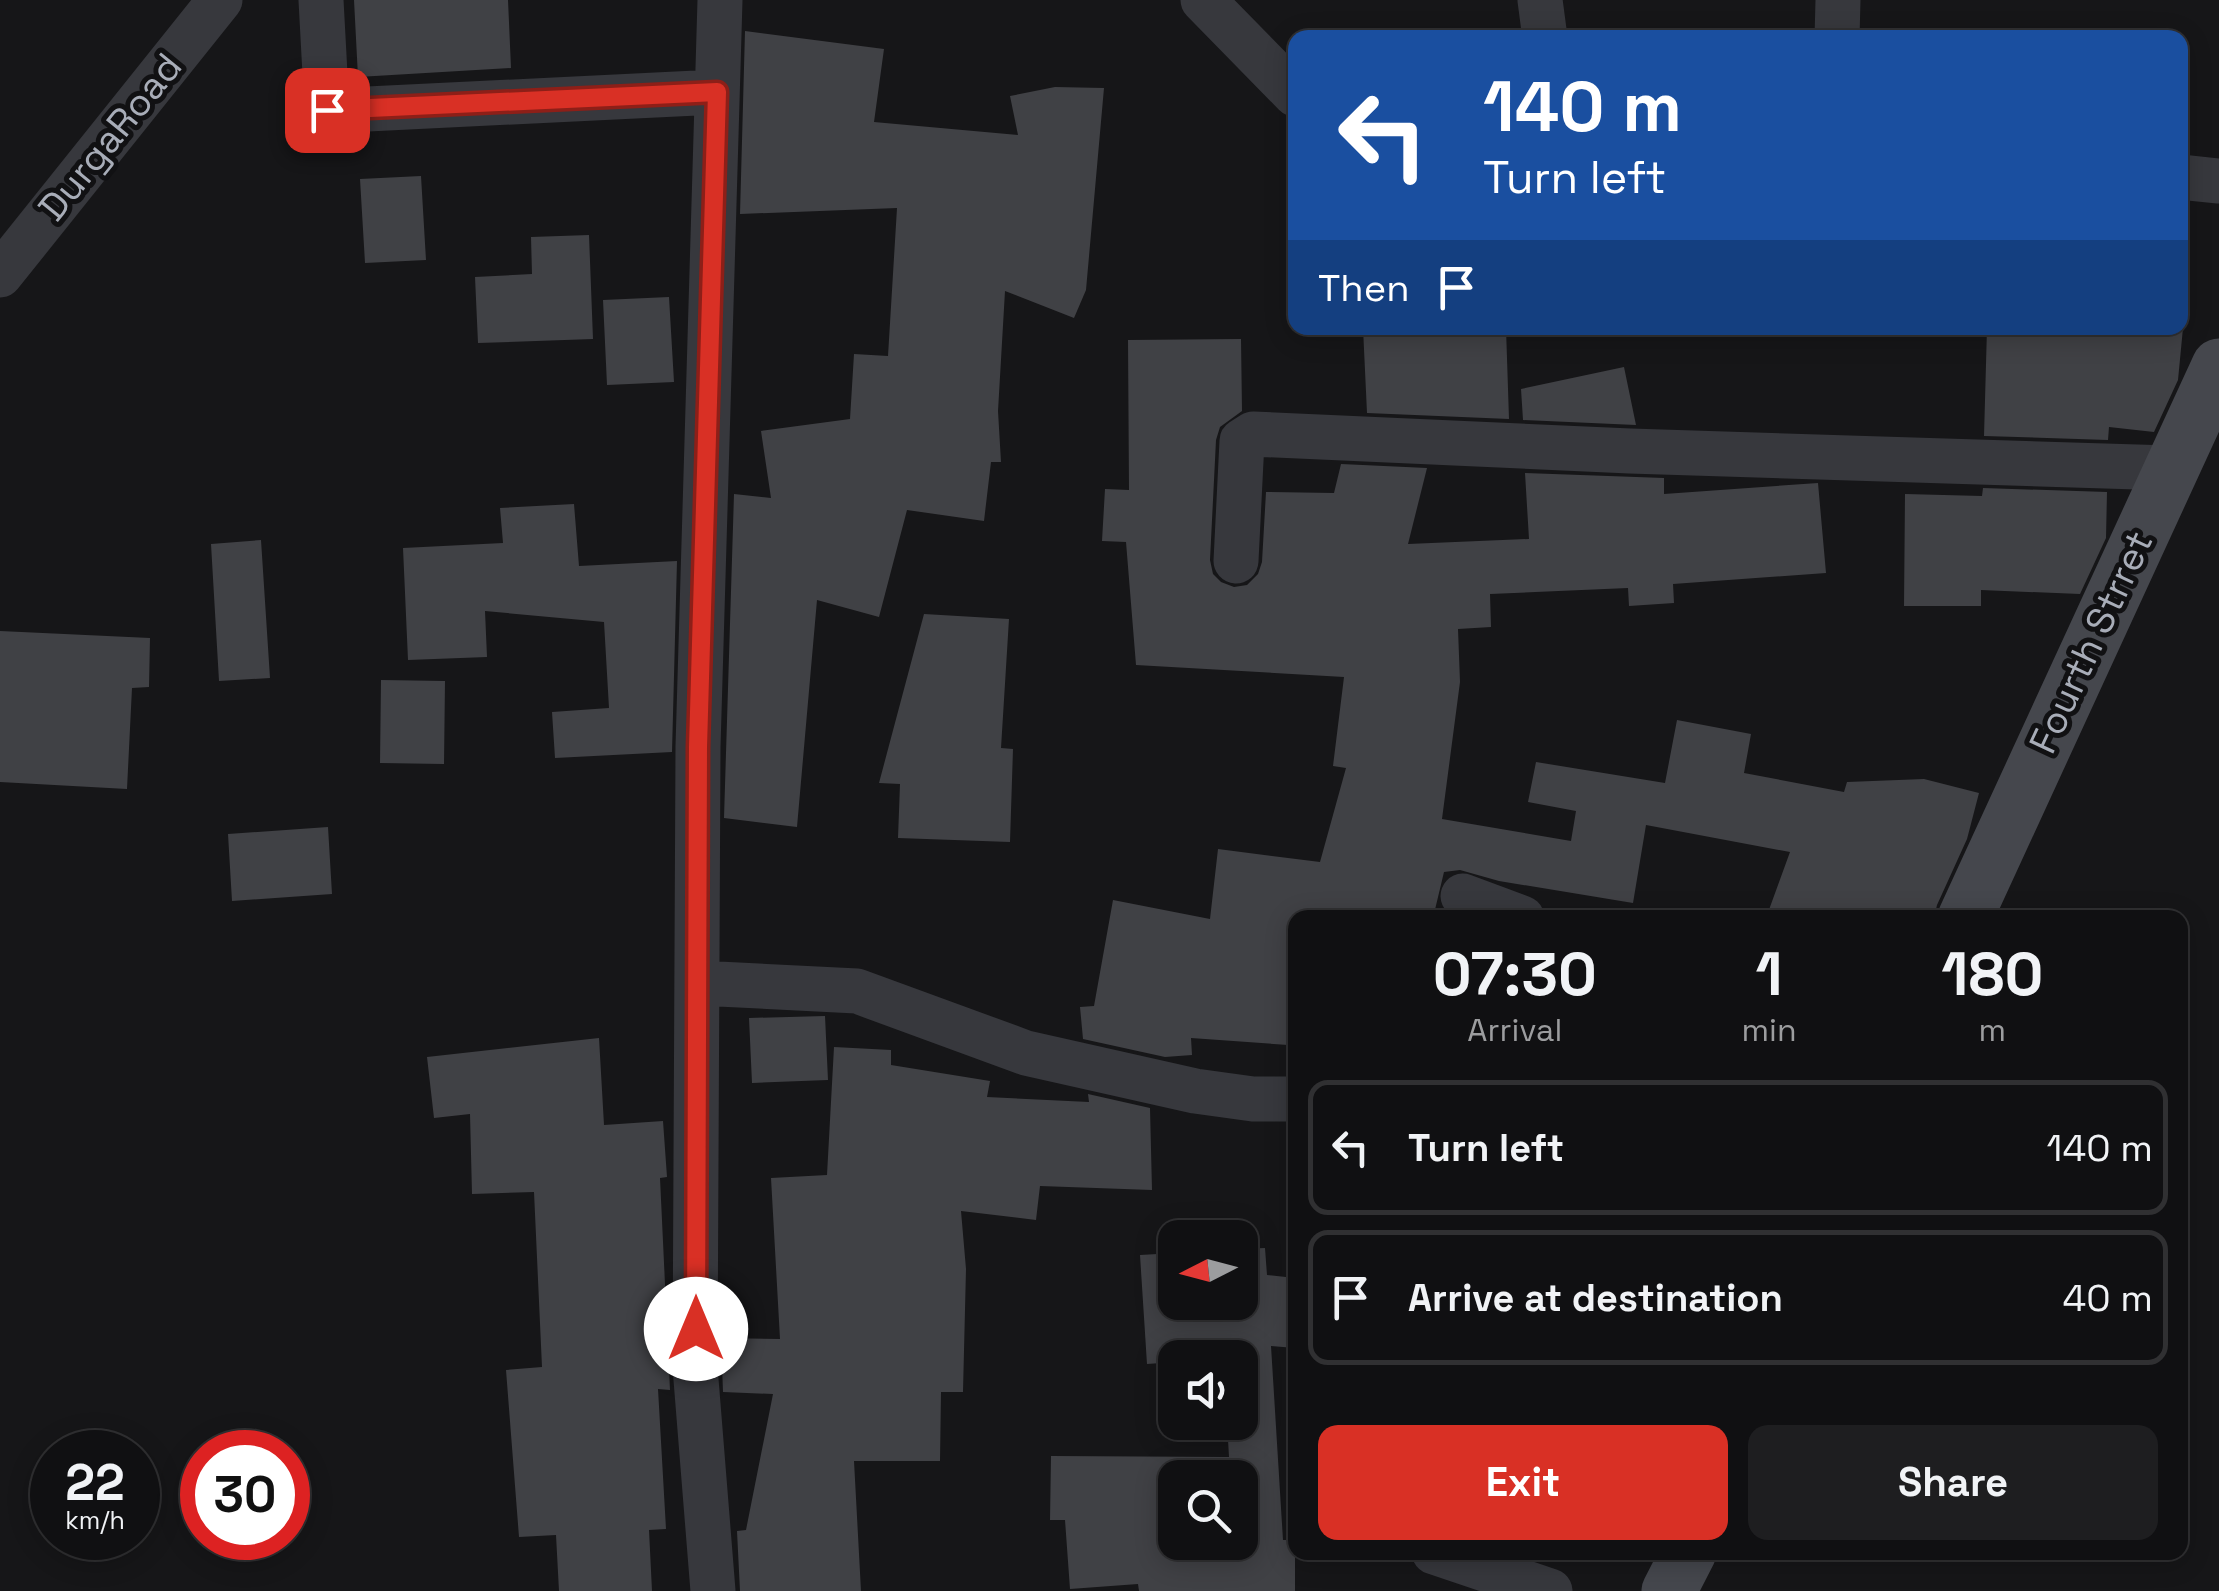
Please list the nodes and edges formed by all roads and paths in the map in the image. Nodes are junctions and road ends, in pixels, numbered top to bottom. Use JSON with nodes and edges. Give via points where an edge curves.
{"nodes":[{"id":1,"x":320,"y":0,"type":"edge"},
{"id":2,"x":720,"y":0,"type":"edge"},
{"id":3,"x":1203,"y":0,"type":"edge"},
{"id":4,"x":1540,"y":0,"type":"edge"},
{"id":5,"x":1838,"y":0,"type":"edge"},
{"id":6,"x":217,"y":1,"type":"edge"},
{"id":7,"x":1544,"y":30,"type":"edge"},
{"id":8,"x":1837,"y":30,"type":"edge"},
{"id":9,"x":1288,"y":87,"type":"edge"},
{"id":10,"x":717,"y":92,"type":"junction"},
{"id":11,"x":2188,"y":177,"type":"edge"},
{"id":12,"x":2219,"y":181,"type":"edge"},
{"id":13,"x":0,"y":275,"type":"edge"},
{"id":14,"x":2219,"y":366,"type":"edge"},
{"id":15,"x":2170,"y":468,"type":"junction"},
{"id":16,"x":1236,"y":561,"type":"dead end"},
{"id":17,"x":1463,"y":896,"type":"dead end"},
{"id":18,"x":1501,"y":910,"type":"edge"},
{"id":19,"x":1969,"y":910,"type":"edge"},
{"id":20,"x":698,"y":982,"type":"junction"},
{"id":21,"x":1288,"y":1099,"type":"edge"},
{"id":22,"x":1458,"y":1560,"type":"edge"},
{"id":23,"x":1686,"y":1560,"type":"edge"},
{"id":24,"x":712,"y":1591,"type":"edge"},
{"id":25,"x":1550,"y":1591,"type":"edge"},
{"id":26,"x":1669,"y":1591,"type":"edge"}],
"edges":[{"from":1,"to":10,"type":"street","via":[[327,110]]},
{"from":2,"to":10,"type":"street"},
{"from":3,"to":9,"type":"street"},
{"from":4,"to":7,"type":"street"},
{"from":5,"to":8,"type":"street"},
{"from":6,"to":13,"type":"street","name":"DurgaRoad"},
{"from":10,"to":20,"type":"street","via":[[698,747]]},
{"from":11,"to":12,"type":"street"},
{"from":14,"to":15,"type":"street","name":"Fourth Strret"},
{"from":15,"to":16,"type":"street","via":[[1254,434],[1242,441]]},
{"from":15,"to":19,"type":"street","name":"Fourth Strret"},
{"from":17,"to":18,"type":"street"},
{"from":20,"to":21,"type":"street","via":[[857,991],[1026,1053],[1195,1091]]},
{"from":20,"to":24,"type":"street","via":[[696,1367]]},
{"from":22,"to":25,"type":"street"},
{"from":23,"to":26,"type":"street"}]}
